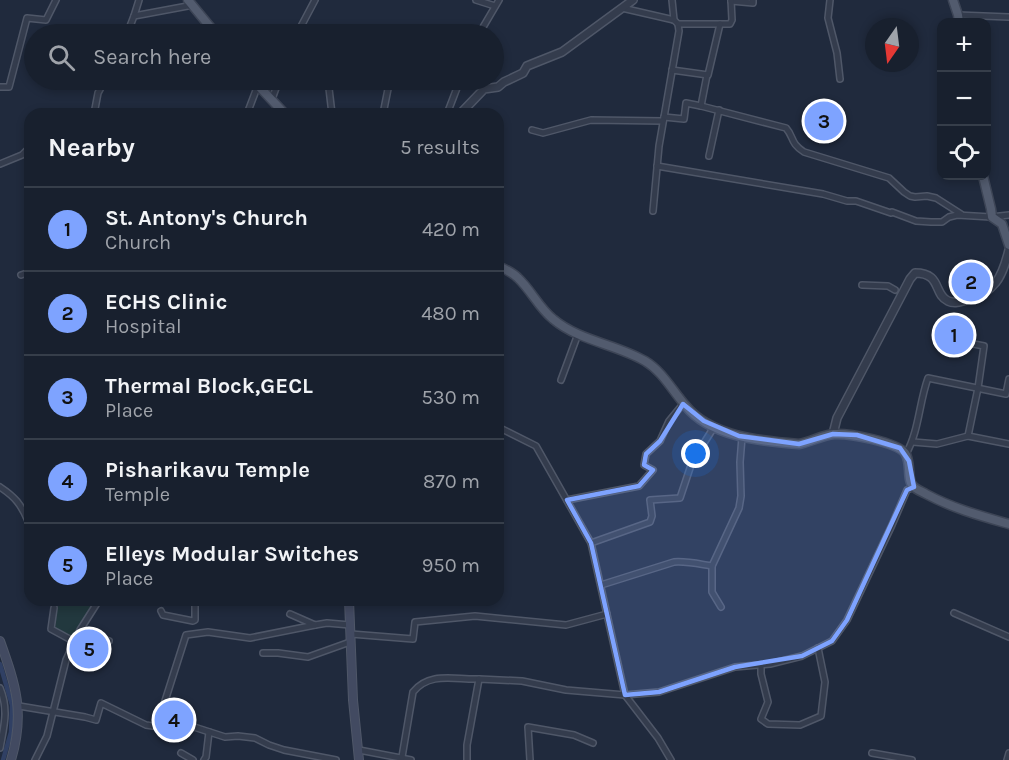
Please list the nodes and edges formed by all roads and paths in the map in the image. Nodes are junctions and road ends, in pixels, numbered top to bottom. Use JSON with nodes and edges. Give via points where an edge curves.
{"nodes":[{"id":1,"x":56,"y":0,"type":"edge"},
{"id":2,"x":139,"y":0,"type":"edge"},
{"id":3,"x":315,"y":0,"type":"edge"},
{"id":4,"x":476,"y":0,"type":"edge"},
{"id":5,"x":633,"y":0,"type":"edge"},
{"id":6,"x":672,"y":0,"type":"edge"},
{"id":7,"x":753,"y":0,"type":"edge"},
{"id":8,"x":830,"y":0,"type":"edge"},
{"id":9,"x":952,"y":0,"type":"edge"},
{"id":10,"x":731,"y":1,"type":"edge"},
{"id":11,"x":190,"y":2,"type":"edge"},
{"id":12,"x":497,"y":3,"type":"edge"},
{"id":13,"x":622,"y":8,"type":"junction"},
{"id":14,"x":134,"y":16,"type":"junction"},
{"id":15,"x":1009,"y":16,"type":"edge"},
{"id":16,"x":959,"y":18,"type":"edge"},
{"id":17,"x":976,"y":18,"type":"edge"},
{"id":18,"x":676,"y":22,"type":"junction"},
{"id":19,"x":25,"y":24,"type":"edge"},
{"id":20,"x":131,"y":24,"type":"edge"},
{"id":21,"x":208,"y":24,"type":"edge"},
{"id":22,"x":302,"y":24,"type":"edge"},
{"id":23,"x":485,"y":24,"type":"edge"},
{"id":24,"x":720,"y":24,"type":"junction"},
{"id":25,"x":24,"y":30,"type":"edge"},
{"id":26,"x":672,"y":70,"type":"junction"},
{"id":27,"x":706,"y":75,"type":"junction"},
{"id":28,"x":840,"y":79,"type":"dead end"},
{"id":29,"x":504,"y":82,"type":"edge"},
{"id":30,"x":0,"y":87,"type":"edge"},
{"id":31,"x":100,"y":90,"type":"edge"},
{"id":32,"x":254,"y":90,"type":"edge"},
{"id":33,"x":264,"y":90,"type":"edge"},
{"id":34,"x":275,"y":90,"type":"edge"},
{"id":35,"x":329,"y":90,"type":"edge"},
{"id":36,"x":388,"y":90,"type":"edge"},
{"id":37,"x":456,"y":90,"type":"edge"},
{"id":38,"x":483,"y":90,"type":"edge"},
{"id":39,"x":272,"y":99,"type":"junction"},
{"id":40,"x":701,"y":106,"type":"junction"},
{"id":41,"x":95,"y":108,"type":"edge"},
{"id":42,"x":249,"y":108,"type":"edge"},
{"id":43,"x":280,"y":108,"type":"edge"},
{"id":44,"x":331,"y":108,"type":"edge"},
{"id":45,"x":384,"y":108,"type":"edge"},
{"id":46,"x":449,"y":108,"type":"edge"},
{"id":47,"x":466,"y":108,"type":"edge"},
{"id":48,"x":719,"y":110,"type":"junction"},
{"id":49,"x":664,"y":119,"type":"junction"},
{"id":50,"x":532,"y":130,"type":"dead end"},
{"id":51,"x":24,"y":153,"type":"edge"},
{"id":52,"x":709,"y":156,"type":"dead end"},
{"id":53,"x":0,"y":164,"type":"edge"},
{"id":54,"x":657,"y":166,"type":"junction"},
{"id":55,"x":984,"y":180,"type":"edge"},
{"id":56,"x":653,"y":211,"type":"dead end"},
{"id":57,"x":962,"y":215,"type":"junction"},
{"id":58,"x":1009,"y":215,"type":"edge"},
{"id":59,"x":992,"y":217,"type":"junction"},
{"id":60,"x":1009,"y":245,"type":"edge"},
{"id":61,"x":1009,"y":250,"type":"edge"},
{"id":62,"x":504,"y":269,"type":"edge"},
{"id":63,"x":24,"y":274,"type":"edge"},
{"id":64,"x":21,"y":275,"type":"dead end"},
{"id":65,"x":862,"y":285,"type":"dead end"},
{"id":66,"x":895,"y":290,"type":"dead end"},
{"id":67,"x":578,"y":334,"type":"junction"},
{"id":68,"x":958,"y":341,"type":"dead end"},
{"id":69,"x":1009,"y":378,"type":"edge"},
{"id":70,"x":561,"y":381,"type":"dead end"},
{"id":71,"x":978,"y":388,"type":"junction"},
{"id":72,"x":683,"y":404,"type":"junction"},
{"id":73,"x":714,"y":427,"type":"junction"},
{"id":74,"x":504,"y":430,"type":"edge"},
{"id":75,"x":833,"y":434,"type":"junction"},
{"id":76,"x":968,"y":436,"type":"junction"},
{"id":77,"x":742,"y":437,"type":"junction"},
{"id":78,"x":913,"y":442,"type":"junction"},
{"id":79,"x":1009,"y":444,"type":"edge"},
{"id":80,"x":906,"y":454,"type":"junction"},
{"id":81,"x":0,"y":487,"type":"edge"},
{"id":82,"x":914,"y":487,"type":"junction"},
{"id":83,"x":567,"y":500,"type":"junction"},
{"id":84,"x":24,"y":512,"type":"edge"},
{"id":85,"x":1009,"y":524,"type":"edge"},
{"id":86,"x":591,"y":543,"type":"junction"},
{"id":87,"x":712,"y":566,"type":"junction"},
{"id":88,"x":601,"y":585,"type":"junction"},
{"id":89,"x":95,"y":606,"type":"edge"},
{"id":90,"x":195,"y":606,"type":"edge"},
{"id":91,"x":349,"y":606,"type":"edge"},
{"id":92,"x":721,"y":607,"type":"dead end"},
{"id":93,"x":54,"y":608,"type":"dead end"},
{"id":94,"x":161,"y":611,"type":"dead end"},
{"id":95,"x":954,"y":613,"type":"dead end"},
{"id":96,"x":290,"y":614,"type":"dead end"},
{"id":97,"x":607,"y":614,"type":"junction"},
{"id":98,"x":315,"y":625,"type":"junction"},
{"id":99,"x":350,"y":625,"type":"junction"},
{"id":100,"x":79,"y":634,"type":"junction"},
{"id":101,"x":1009,"y":637,"type":"edge"},
{"id":102,"x":350,"y":638,"type":"junction"},
{"id":103,"x":0,"y":641,"type":"edge"},
{"id":104,"x":109,"y":641,"type":"dead end"},
{"id":105,"x":75,"y":642,"type":"junction"},
{"id":106,"x":818,"y":648,"type":"junction"},
{"id":107,"x":263,"y":653,"type":"dead end"},
{"id":108,"x":761,"y":665,"type":"junction"},
{"id":109,"x":478,"y":679,"type":"junction"},
{"id":110,"x":0,"y":688,"type":"edge"},
{"id":111,"x":625,"y":695,"type":"junction"},
{"id":112,"x":19,"y":706,"type":"junction"},
{"id":113,"x":53,"y":712,"type":"junction"},
{"id":114,"x":158,"y":726,"type":"junction"},
{"id":115,"x":209,"y":732,"type":"junction"},
{"id":116,"x":593,"y":743,"type":"dead end"},
{"id":117,"x":0,"y":748,"type":"edge"},
{"id":118,"x":359,"y":750,"type":"junction"},
{"id":119,"x":181,"y":753,"type":"dead end"},
{"id":120,"x":872,"y":753,"type":"dead end"},
{"id":121,"x":1009,"y":753,"type":"edge"},
{"id":122,"x":402,"y":757,"type":"junction"},
{"id":123,"x":11,"y":760,"type":"edge"},
{"id":124,"x":35,"y":760,"type":"edge"},
{"id":125,"x":193,"y":760,"type":"edge"},
{"id":126,"x":204,"y":760,"type":"edge"},
{"id":127,"x":336,"y":760,"type":"edge"},
{"id":128,"x":360,"y":760,"type":"edge"},
{"id":129,"x":411,"y":760,"type":"edge"},
{"id":130,"x":467,"y":760,"type":"edge"},
{"id":131,"x":530,"y":760,"type":"edge"},
{"id":132,"x":671,"y":760,"type":"edge"},
{"id":133,"x":912,"y":760,"type":"edge"},
{"id":134,"x":1007,"y":760,"type":"edge"}],
"edges":[{"from":1,"to":19,"type":"street","via":[[46,20],[27,18]]},
{"from":2,"to":14,"type":"street"},
{"from":3,"to":22,"type":"street"},
{"from":4,"to":12,"type":"street"},
{"from":5,"to":13,"type":"street"},
{"from":6,"to":18,"type":"street"},
{"from":7,"to":10,"type":"street"},
{"from":8,"to":28,"type":"street","via":[[828,18]]},
{"from":9,"to":16,"type":"main road"},
{"from":10,"to":24,"type":"street","via":[[732,20],[730,24]]},
{"from":11,"to":14,"type":"street"},
{"from":11,"to":21,"type":"main road"},
{"from":12,"to":23,"type":"street"},
{"from":13,"to":18,"type":"street"},
{"from":13,"to":29,"type":"street","via":[[562,52],[527,66],[523,73]]},
{"from":14,"to":20,"type":"street"},
{"from":15,"to":17,"type":"street"},
{"from":18,"to":24,"type":"street"},
{"from":18,"to":26,"type":"street","via":[[679,31]]},
{"from":24,"to":27,"type":"street"},
{"from":25,"to":30,"type":"street","via":[[9,87]]},
{"from":26,"to":27,"type":"street"},
{"from":26,"to":49,"type":"street"},
{"from":27,"to":40,"type":"street"},
{"from":31,"to":41,"type":"street"},
{"from":32,"to":42,"type":"street"},
{"from":33,"to":39,"type":"main road"},
{"from":34,"to":39,"type":"street"},
{"from":35,"to":44,"type":"street"},
{"from":36,"to":45,"type":"street"},
{"from":37,"to":46,"type":"street"},
{"from":38,"to":47,"type":"street"},
{"from":39,"to":43,"type":"main road"},
{"from":40,"to":48,"type":"street"},
{"from":40,"to":49,"type":"street","via":[[686,103],[684,119]]},
{"from":48,"to":52,"type":"street"},
{"from":48,"to":57,"type":"street","via":[[786,128],[794,144],[804,152],[889,178],[910,196],[936,198]]},
{"from":49,"to":50,"type":"street","via":[[591,120],[543,132]]},
{"from":49,"to":54,"type":"street"},
{"from":51,"to":53,"type":"street"},
{"from":54,"to":56,"type":"street"},
{"from":54,"to":57,"type":"street","via":[[823,194],[917,221],[942,222]]},
{"from":55,"to":59,"type":"main road"},
{"from":57,"to":59,"type":"street"},
{"from":58,"to":59,"type":"street"},
{"from":59,"to":60,"type":"main road","via":[[1002,224]]},
{"from":61,"to":75,"type":"street","via":[[1003,272],[988,291],[956,303],[944,298],[931,277],[915,273],[837,418]]},
{"from":62,"to":67,"type":"main road","via":[[516,276],[554,320]]},
{"from":63,"to":64,"type":"street"},
{"from":65,"to":66,"type":"street"},
{"from":67,"to":70,"type":"street"},
{"from":67,"to":72,"type":"main road","via":[[644,361],[671,386]]},
{"from":68,"to":71,"type":"street","via":[[984,346]]},
{"from":69,"to":71,"type":"street","via":[[1006,394]]},
{"from":71,"to":76,"type":"street"},
{"from":71,"to":78,"type":"street","via":[[928,378]]},
{"from":72,"to":73,"type":"main road"},
{"from":72,"to":83,"type":"street","via":[[660,441],[646,454],[644,465],[653,470],[639,486]]},
{"from":73,"to":77,"type":"main road"},
{"from":73,"to":86,"type":"street","via":[[692,462],[680,498],[650,500],[650,522]]},
{"from":74,"to":83,"type":"street","via":[[536,446]]},
{"from":75,"to":77,"type":"main road","via":[[799,444]]},
{"from":75,"to":80,"type":"main road","via":[[858,435],[900,448]]},
{"from":76,"to":78,"type":"street","via":[[937,444]]},
{"from":76,"to":79,"type":"street"},
{"from":77,"to":87,"type":"street","via":[[739,508]]},
{"from":78,"to":80,"type":"street"},
{"from":80,"to":82,"type":"main road"},
{"from":81,"to":84,"type":"street","via":[[13,496]]},
{"from":82,"to":85,"type":"main road","via":[[969,512]]},
{"from":82,"to":106,"type":"street","via":[[907,489],[847,620],[832,641]]},
{"from":83,"to":86,"type":"street"},
{"from":86,"to":88,"type":"street"},
{"from":87,"to":88,"type":"street","via":[[674,562]]},
{"from":87,"to":92,"type":"street","via":[[712,592]]},
{"from":88,"to":97,"type":"street"},
{"from":89,"to":100,"type":"street"},
{"from":90,"to":94,"type":"street","via":[[193,621],[163,615]]},
{"from":91,"to":99,"type":"main road"},
{"from":93,"to":105,"type":"street","via":[[51,628]]},
{"from":95,"to":101,"type":"street"},
{"from":96,"to":98,"type":"street"},
{"from":97,"to":102,"type":"street","via":[[566,625],[475,616],[414,622],[413,639]]},
{"from":97,"to":111,"type":"street"},
{"from":98,"to":99,"type":"street"},
{"from":98,"to":114,"type":"street","via":[[250,638],[208,632],[186,634]]},
{"from":99,"to":102,"type":"main road"},
{"from":100,"to":104,"type":"street"},
{"from":100,"to":105,"type":"street"},
{"from":102,"to":107,"type":"street","via":[[308,657]]},
{"from":102,"to":118,"type":"main road"},
{"from":103,"to":112,"type":"main road"},
{"from":105,"to":113,"type":"street","via":[[66,660]]},
{"from":106,"to":108,"type":"street","via":[[802,656]]},
{"from":106,"to":108,"type":"street","via":[[825,682],[821,716],[800,725],[768,724],[761,719],[768,702]]},
{"from":108,"to":111,"type":"street","via":[[735,667],[659,692]]},
{"from":109,"to":111,"type":"street"},
{"from":109,"to":122,"type":"street","via":[[438,678],[413,692]]},
{"from":109,"to":130,"type":"street"},
{"from":110,"to":117,"type":"street","via":[[5,700]]},
{"from":111,"to":132,"type":"street"},
{"from":112,"to":113,"type":"street"},
{"from":112,"to":123,"type":"main road"},
{"from":113,"to":114,"type":"street","via":[[96,720],[101,703],[146,725]]},
{"from":113,"to":124,"type":"street"},
{"from":114,"to":115,"type":"street","via":[[194,727]]},
{"from":115,"to":126,"type":"street"},
{"from":115,"to":127,"type":"street","via":[[255,738],[284,750]]},
{"from":116,"to":131,"type":"street","via":[[574,735],[528,728]]},
{"from":118,"to":122,"type":"street"},
{"from":118,"to":128,"type":"main road"},
{"from":119,"to":125,"type":"street"},
{"from":120,"to":133,"type":"street"},
{"from":121,"to":134,"type":"street"},
{"from":122,"to":129,"type":"street"}]}
